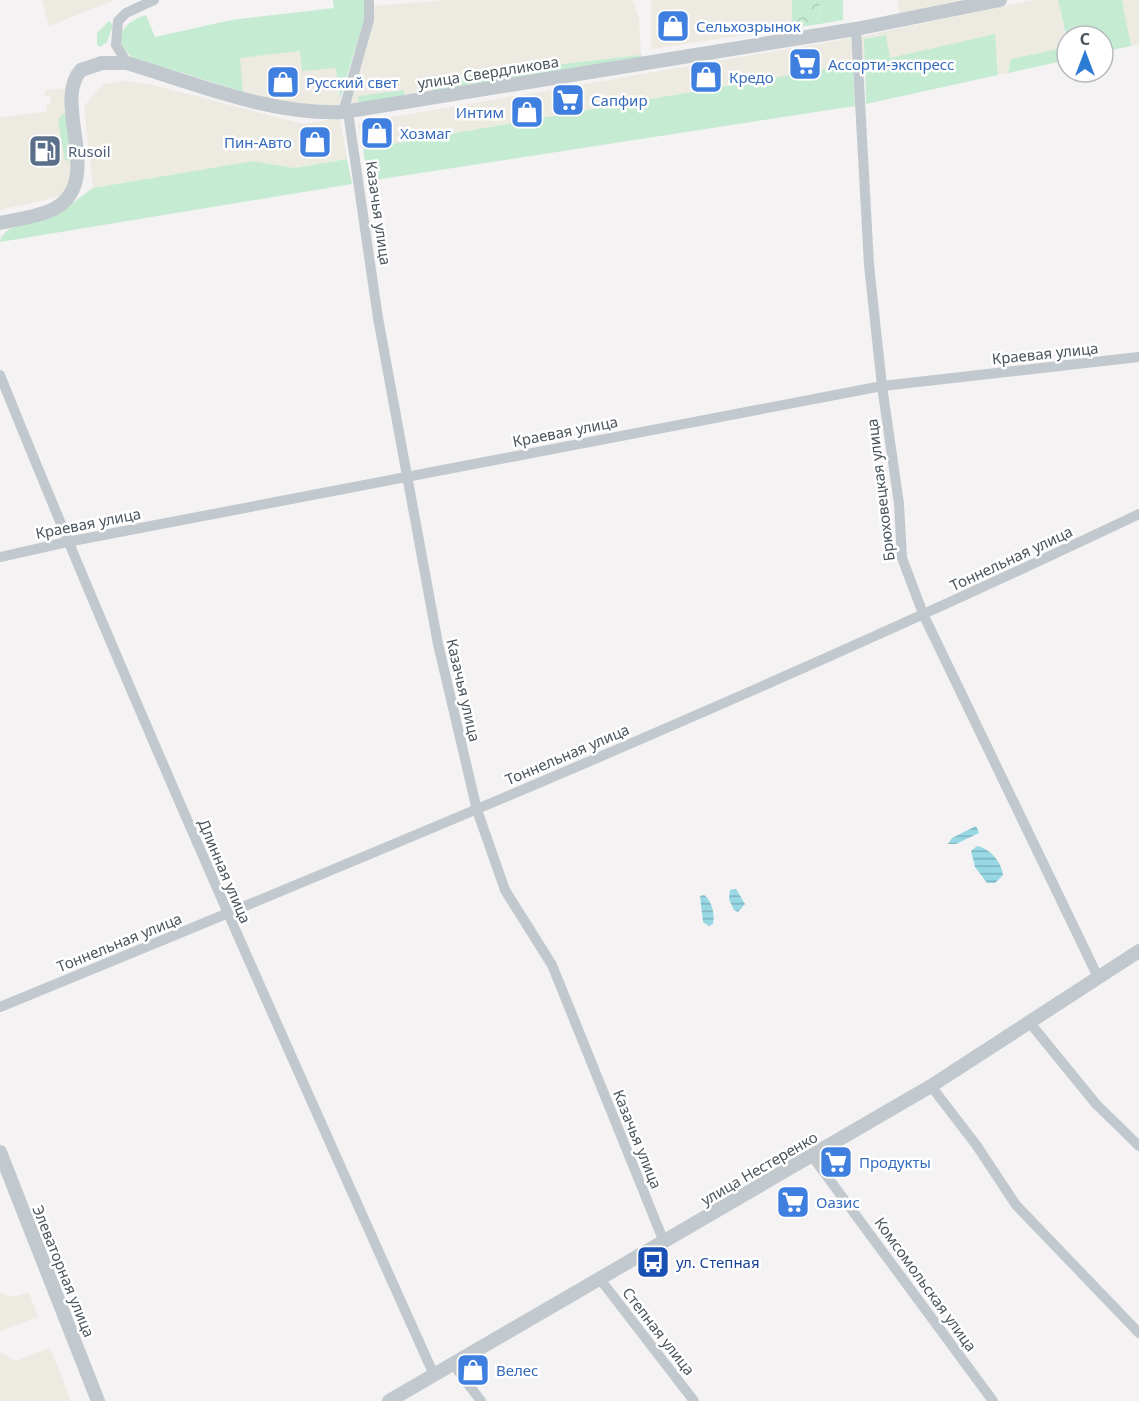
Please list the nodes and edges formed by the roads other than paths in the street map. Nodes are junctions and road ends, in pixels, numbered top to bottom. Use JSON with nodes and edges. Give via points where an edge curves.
{"nodes":[{"id":1,"x":154,"y":0,"type":"edge"},
{"id":2,"x":369,"y":0,"type":"edge"},
{"id":3,"x":1000,"y":0,"type":"edge"},
{"id":4,"x":856,"y":29,"type":"junction"},
{"id":5,"x":128,"y":63,"type":"junction"},
{"id":6,"x":346,"y":112,"type":"junction"},
{"id":7,"x":0,"y":223,"type":"edge"},
{"id":8,"x":1139,"y":357,"type":"edge"},
{"id":9,"x":0,"y":375,"type":"edge"},
{"id":10,"x":882,"y":386,"type":"junction"},
{"id":11,"x":407,"y":476,"type":"junction"},
{"id":12,"x":1139,"y":514,"type":"edge"},
{"id":13,"x":67,"y":542,"type":"junction"},
{"id":14,"x":0,"y":557,"type":"edge"},
{"id":15,"x":924,"y":616,"type":"junction"},
{"id":16,"x":477,"y":810,"type":"junction"},
{"id":17,"x":227,"y":914,"type":"junction"},
{"id":18,"x":1139,"y":951,"type":"edge"},
{"id":19,"x":1098,"y":977,"type":"junction"},
{"id":20,"x":0,"y":1007,"type":"edge"},
{"id":21,"x":1030,"y":1023,"type":"junction"},
{"id":22,"x":931,"y":1086,"type":"junction"},
{"id":23,"x":1139,"y":1146,"type":"edge"},
{"id":24,"x":0,"y":1152,"type":"edge"},
{"id":25,"x":813,"y":1156,"type":"junction"},
{"id":26,"x":664,"y":1242,"type":"junction"},
{"id":27,"x":600,"y":1279,"type":"junction"},
{"id":28,"x":1139,"y":1333,"type":"edge"},
{"id":29,"x":453,"y":1364,"type":"junction"},
{"id":30,"x":434,"y":1374,"type":"junction"},
{"id":31,"x":98,"y":1401,"type":"edge"},
{"id":32,"x":388,"y":1401,"type":"edge"},
{"id":33,"x":481,"y":1401,"type":"edge"},
{"id":34,"x":694,"y":1401,"type":"edge"},
{"id":35,"x":993,"y":1401,"type":"edge"}],
"edges":[{"from":1,"to":5,"type":"street","via":[[118,21],[116,45]]},
{"from":2,"to":6,"type":"street","via":[[369,20]]},
{"from":3,"to":4,"type":"street","name":"улица Свердликова"},
{"from":4,"to":6,"type":"street","name":"улица Свердликова"},
{"from":4,"to":10,"type":"street","name":"Брюховецкая улица","via":[[869,265]]},
{"from":5,"to":6,"type":"street","name":"улица Свердликова","via":[[278,107]]},
{"from":5,"to":7,"type":"street","name":"улица Свердликова","via":[[92,65],[76,75],[72,92],[78,168],[64,201],[48,211]]},
{"from":6,"to":11,"type":"street","name":"Казачья улица"},
{"from":8,"to":10,"type":"street","name":"Краевая улица"},
{"from":9,"to":13,"type":"street","name":"Длинная улица"},
{"from":10,"to":11,"type":"street","name":"Краевая улица"},
{"from":10,"to":15,"type":"street","name":"Брюховецкая улица","via":[[899,504],[902,558]]},
{"from":11,"to":13,"type":"street","name":"Краевая улица"},
{"from":11,"to":16,"type":"street","name":"Казачья улица","via":[[438,645]]},
{"from":12,"to":15,"type":"street","name":"Тоннельная улица"},
{"from":13,"to":14,"type":"street","name":"Краевая улица"},
{"from":13,"to":17,"type":"street","name":"Длинная улица"},
{"from":15,"to":16,"type":"street","name":"Тоннельная улица"},
{"from":15,"to":19,"type":"street","name":"Брюховецкая улица"},
{"from":16,"to":17,"type":"street","name":"Тоннельная улица"},
{"from":16,"to":26,"type":"street","name":"Казачья улица","via":[[505,890],[552,964]]},
{"from":17,"to":20,"type":"street","name":"Тоннельная улица"},
{"from":17,"to":30,"type":"street","name":"Длинная улица"},
{"from":18,"to":19,"type":"street","name":"улица Нестеренко"},
{"from":19,"to":21,"type":"street","name":"улица Нестеренко"},
{"from":21,"to":22,"type":"street","name":"улица Нестеренко"},
{"from":21,"to":23,"type":"street","via":[[1096,1104]]},
{"from":22,"to":25,"type":"street","name":"улица Нестеренко"},
{"from":22,"to":28,"type":"street","via":[[1016,1205]]},
{"from":24,"to":31,"type":"street","name":"Элеваторная улица"},
{"from":25,"to":26,"type":"street","name":"улица Нестеренко"},
{"from":25,"to":35,"type":"street","name":"Комсомольская улица"},
{"from":26,"to":27,"type":"street","name":"улица Нестеренко"},
{"from":27,"to":29,"type":"street","name":"улица Нестеренко"},
{"from":27,"to":34,"type":"street","name":"Степная улица"},
{"from":29,"to":30,"type":"street","name":"улица Нестеренко"},
{"from":29,"to":33,"type":"street"},
{"from":30,"to":32,"type":"street","name":"улица Нестеренко"}]}
